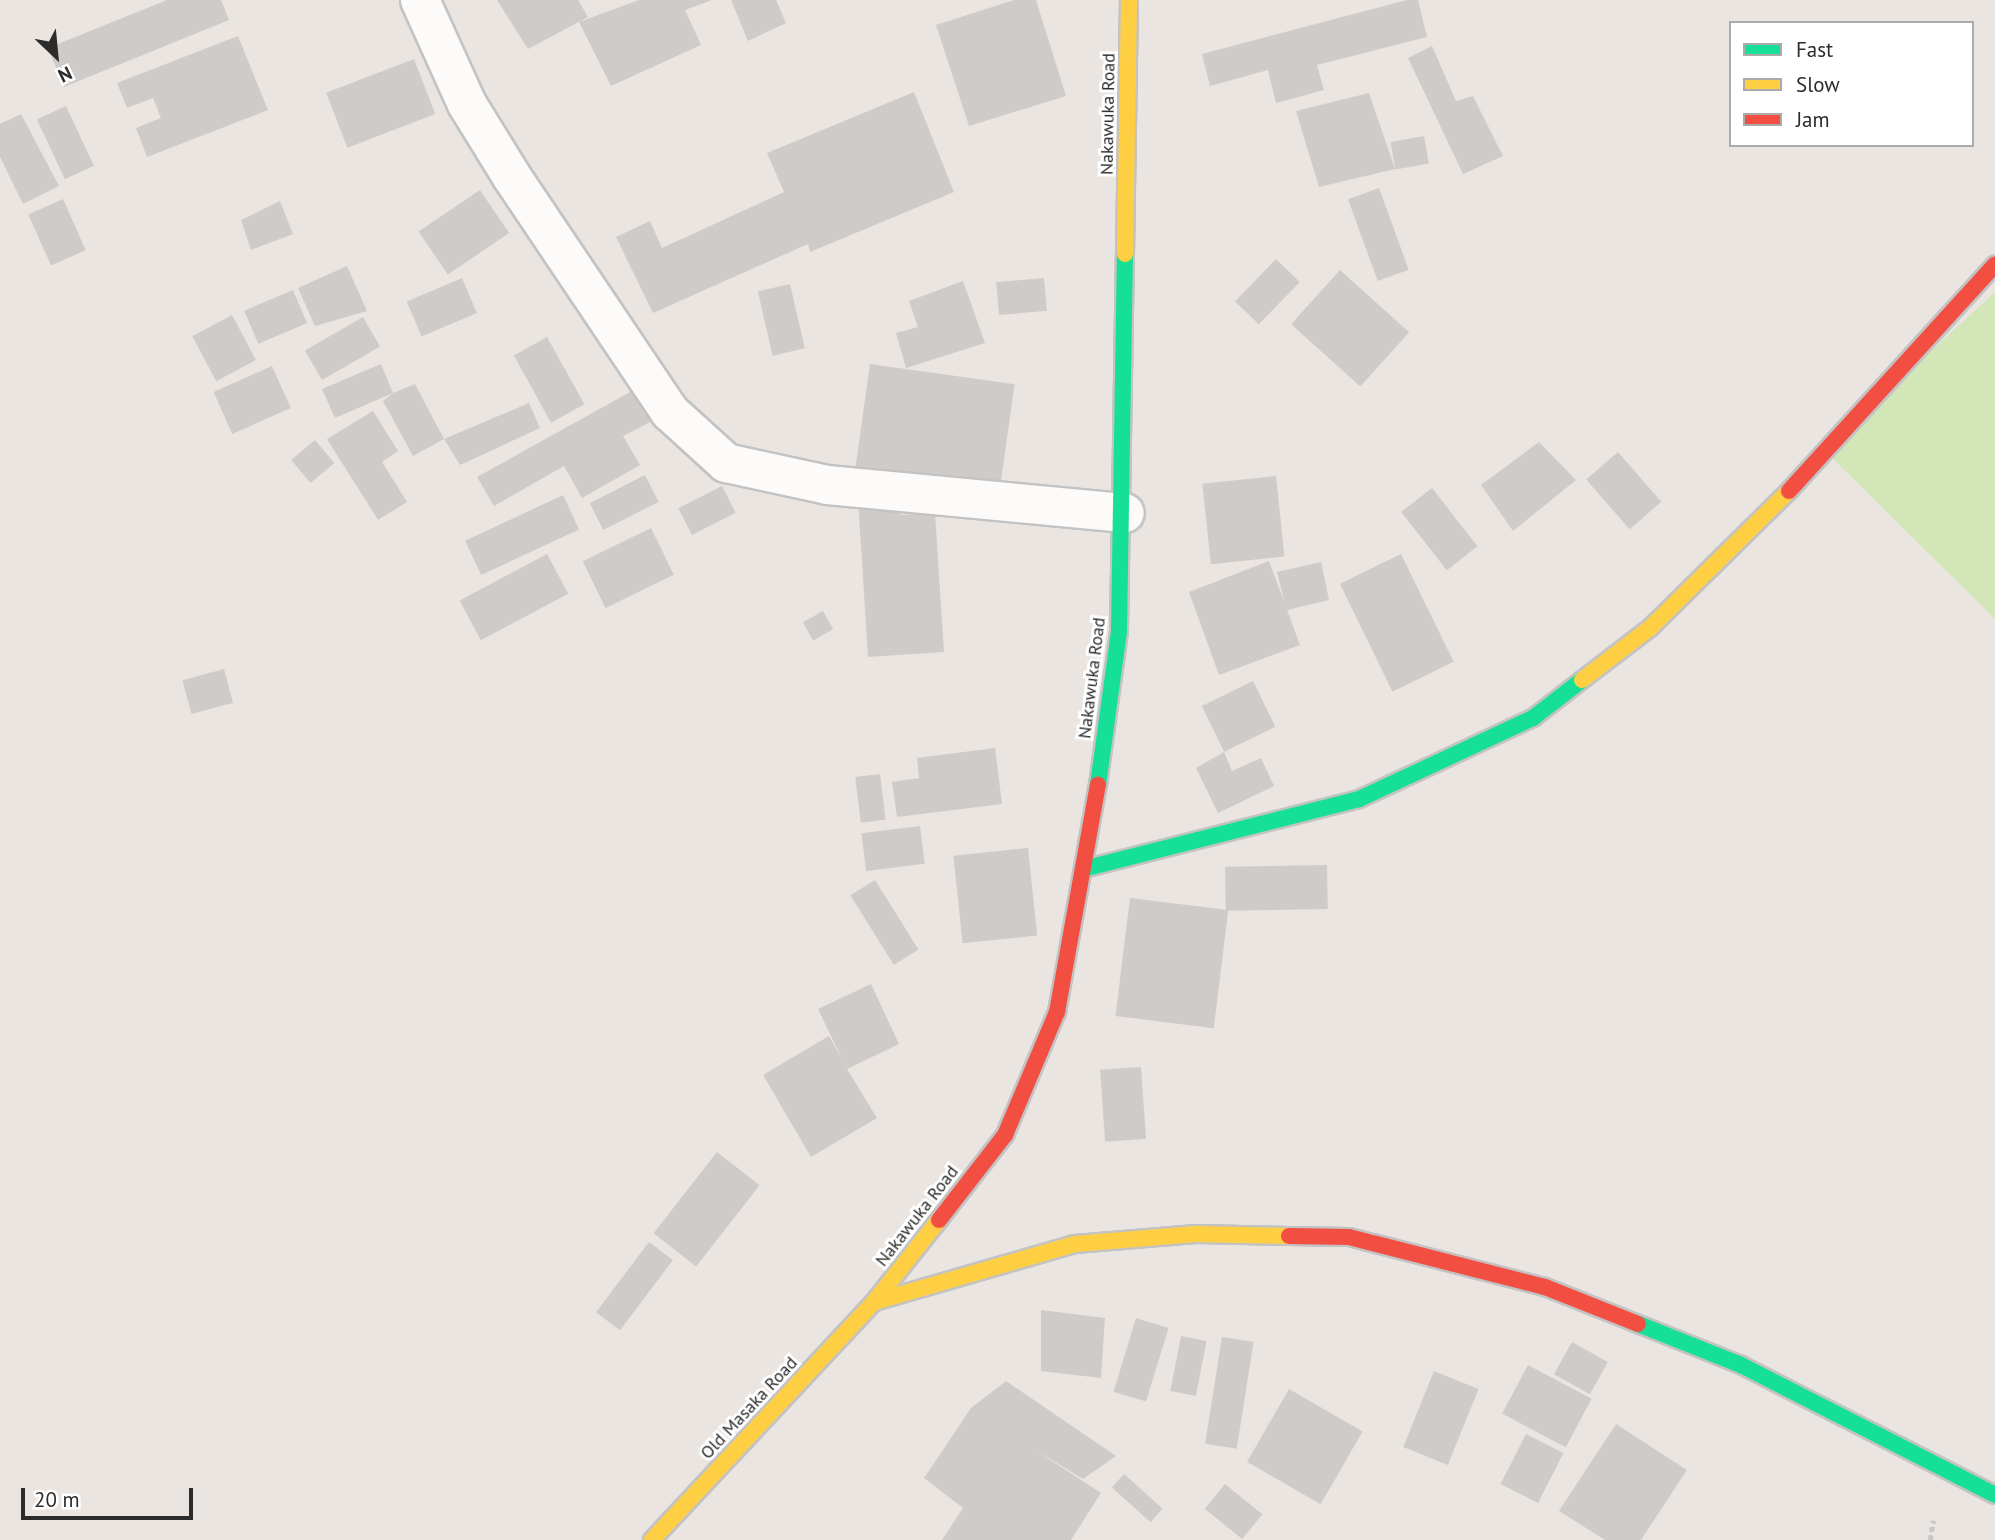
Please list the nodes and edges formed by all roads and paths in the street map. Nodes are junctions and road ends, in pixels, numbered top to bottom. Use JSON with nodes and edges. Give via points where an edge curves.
{"nodes":[{"id":1,"x":420,"y":0,"type":"edge"},
{"id":2,"x":1129,"y":0,"type":"edge"},
{"id":3,"x":1995,"y":265,"type":"edge"},
{"id":4,"x":1125,"y":513,"type":"junction"},
{"id":5,"x":1087,"y":868,"type":"junction"},
{"id":6,"x":874,"y":1302,"type":"junction"},
{"id":7,"x":1995,"y":1495,"type":"edge"},
{"id":8,"x":652,"y":1540,"type":"edge"}],
"edges":[{"from":1,"to":4,"type":"street","via":[[467,104],[512,177],[670,412],[726,463],[828,485]]},
{"from":2,"to":4,"type":"street","name":"Nakawuka Road"},
{"from":3,"to":5,"type":"street","via":[[1780,500],[1650,627],[1534,718],[1359,799]]},
{"from":4,"to":5,"type":"street","name":"Nakawuka Road","via":[[1119,631]]},
{"from":5,"to":6,"type":"street","name":"Nakawuka Road","via":[[1057,1012],[1005,1135]]},
{"from":6,"to":7,"type":"street","via":[[1076,1244],[1196,1234],[1349,1237],[1545,1287],[1741,1365]]},
{"from":6,"to":8,"type":"street","name":"Old Masaka Road"}]}
